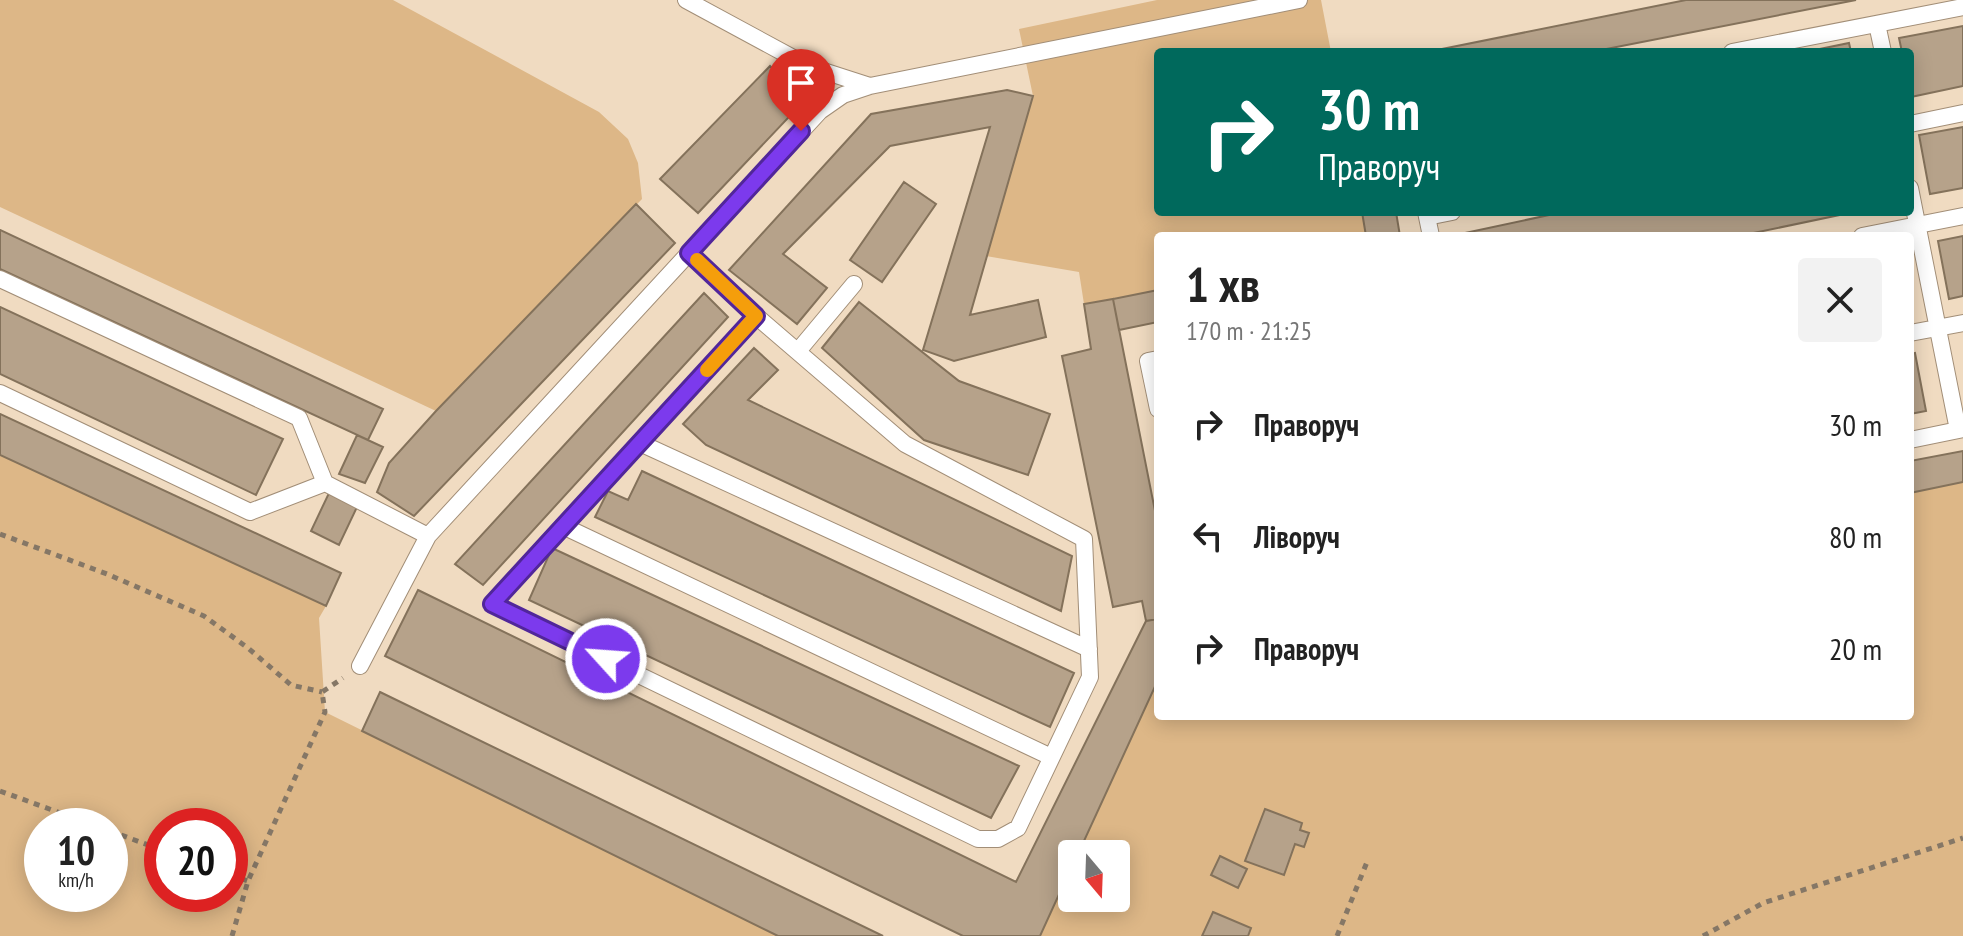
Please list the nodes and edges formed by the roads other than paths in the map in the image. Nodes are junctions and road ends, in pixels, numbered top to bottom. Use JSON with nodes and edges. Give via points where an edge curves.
{"nodes":[{"id":1,"x":686,"y":0,"type":"edge"},
{"id":2,"x":1299,"y":0,"type":"edge"},
{"id":3,"x":1963,"y":7,"type":"edge"},
{"id":4,"x":1877,"y":24,"type":"junction"},
{"id":5,"x":1753,"y":48,"type":"edge"},
{"id":6,"x":1882,"y":48,"type":"edge"},
{"id":7,"x":870,"y":86,"type":"junction"},
{"id":8,"x":1963,"y":113,"type":"edge"},
{"id":9,"x":1914,"y":123,"type":"edge"},
{"id":10,"x":1914,"y":209,"type":"edge"},
{"id":11,"x":1963,"y":216,"type":"edge"},
{"id":12,"x":1917,"y":225,"type":"junction"},
{"id":13,"x":1882,"y":232,"type":"edge"},
{"id":14,"x":689,"y":253,"type":"junction"},
{"id":15,"x":0,"y":279,"type":"edge"},
{"id":16,"x":854,"y":284,"type":"dead end"},
{"id":17,"x":756,"y":316,"type":"junction"},
{"id":18,"x":1963,"y":323,"type":"edge"},
{"id":19,"x":1938,"y":328,"type":"junction"},
{"id":20,"x":1914,"y":332,"type":"edge"},
{"id":21,"x":798,"y":351,"type":"junction"},
{"id":22,"x":1154,"y":360,"type":"edge"},
{"id":23,"x":1154,"y":390,"type":"edge"},
{"id":24,"x":0,"y":393,"type":"edge"},
{"id":25,"x":1961,"y":430,"type":"edge"},
{"id":26,"x":1914,"y":439,"type":"edge"},
{"id":27,"x":640,"y":443,"type":"junction"},
{"id":28,"x":325,"y":483,"type":"junction"},
{"id":29,"x":563,"y":526,"type":"junction"},
{"id":30,"x":428,"y":536,"type":"junction"},
{"id":31,"x":1089,"y":649,"type":"junction"},
{"id":32,"x":360,"y":666,"type":"road end"},
{"id":33,"x":1051,"y":757,"type":"junction"}],
"edges":[{"from":1,"to":7,"type":"lane","via":[[808,66]]},
{"from":2,"to":7,"type":"lane"},
{"from":3,"to":4,"type":"lane"},
{"from":4,"to":5,"type":"lane"},
{"from":4,"to":6,"type":"lane"},
{"from":7,"to":14,"type":"lane","via":[[843,95],[820,111]]},
{"from":8,"to":9,"type":"lane"},
{"from":10,"to":12,"type":"lane"},
{"from":11,"to":12,"type":"lane"},
{"from":12,"to":13,"type":"lane"},
{"from":12,"to":19,"type":"lane"},
{"from":14,"to":17,"type":"lane"},
{"from":14,"to":30,"type":"lane"},
{"from":15,"to":28,"type":"lane","via":[[299,418]]},
{"from":16,"to":21,"type":"lane"},
{"from":17,"to":21,"type":"lane"},
{"from":17,"to":27,"type":"lane"},
{"from":18,"to":19,"type":"lane"},
{"from":19,"to":20,"type":"lane"},
{"from":19,"to":25,"type":"lane"},
{"from":21,"to":31,"type":"lane","via":[[905,444],[1084,539]]},
{"from":22,"to":23,"type":"lane","via":[[1148,361]]},
{"from":24,"to":28,"type":"lane","via":[[250,512]]},
{"from":25,"to":26,"type":"lane"},
{"from":27,"to":29,"type":"lane"},
{"from":27,"to":31,"type":"lane"},
{"from":28,"to":30,"type":"lane"},
{"from":29,"to":33,"type":"lane"},
{"from":29,"to":33,"type":"lane","via":[[492,604],[978,839],[998,839],[1018,828]]},
{"from":30,"to":32,"type":"lane"},
{"from":31,"to":33,"type":"lane","via":[[1090,677]]}]}
